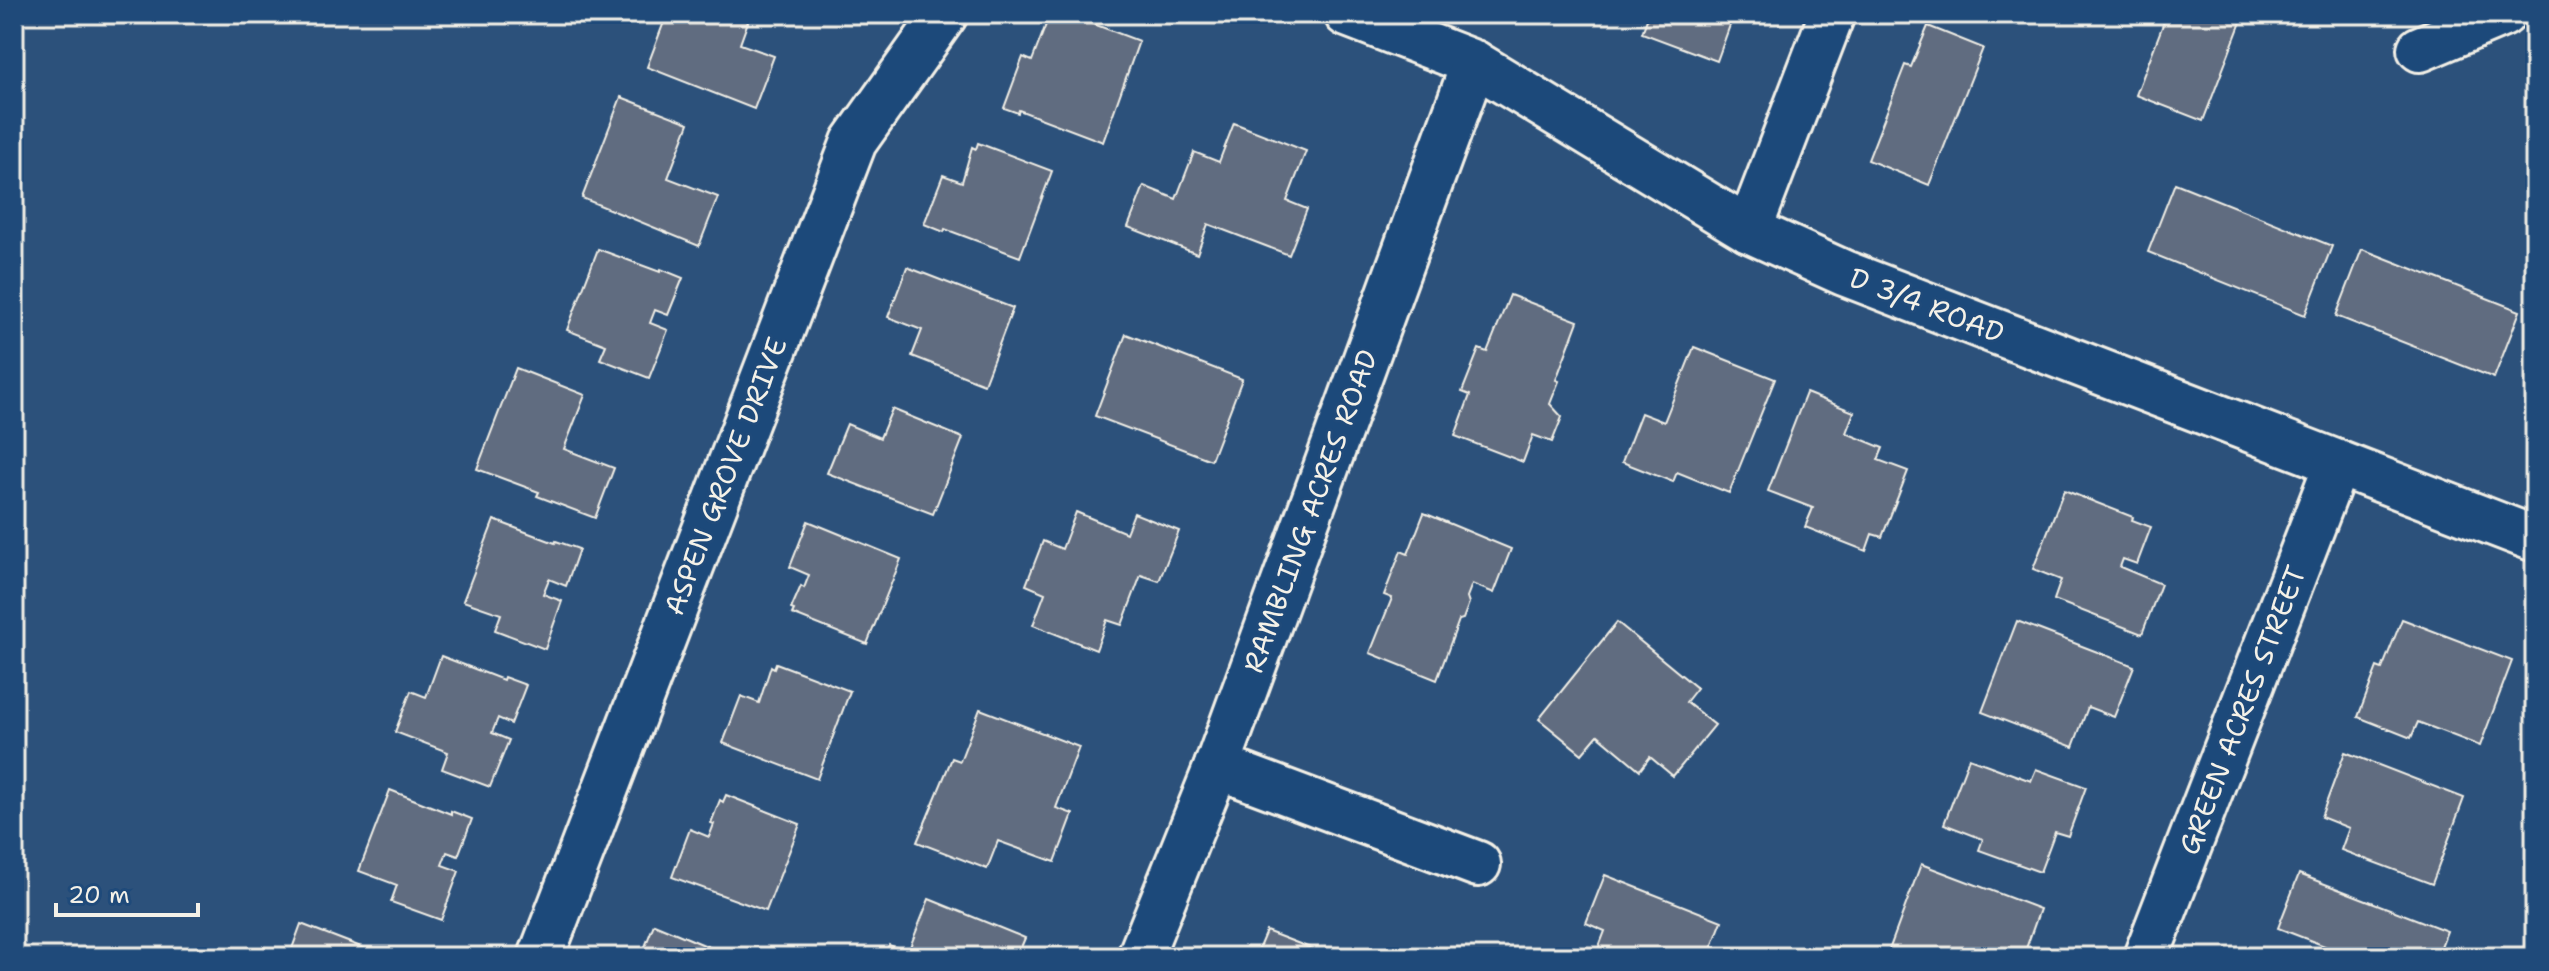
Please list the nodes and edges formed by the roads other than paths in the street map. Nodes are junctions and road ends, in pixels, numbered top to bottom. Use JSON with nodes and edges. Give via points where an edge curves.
{"nodes":[{"id":1,"x":945,"y":14,"type":"edge"},
{"id":2,"x":1347,"y":14,"type":"edge"},
{"id":3,"x":1832,"y":14,"type":"edge"},
{"id":4,"x":2503,"y":14,"type":"edge"},
{"id":5,"x":2420,"y":49,"type":"dead end"},
{"id":6,"x":1474,"y":63,"type":"junction"},
{"id":7,"x":1749,"y":230,"type":"junction"},
{"id":8,"x":2337,"y":463,"type":"junction"},
{"id":9,"x":2535,"y":539,"type":"edge"},
{"id":10,"x":1217,"y":766,"type":"junction"},
{"id":11,"x":1478,"y":864,"type":"dead end"},
{"id":12,"x":541,"y":957,"type":"edge"},
{"id":13,"x":1140,"y":957,"type":"edge"},
{"id":14,"x":2146,"y":957,"type":"edge"}],
"edges":[{"from":1,"to":12,"type":"street","name":"ASPEN GROVE DRIVE","via":[[854,142]]},
{"from":2,"to":6,"type":"street","name":"D 3/4 ROAD"},
{"from":3,"to":7,"type":"street"},
{"from":4,"to":5,"type":"street"},
{"from":6,"to":7,"type":"street","name":"D 3/4 ROAD"},
{"from":6,"to":10,"type":"street","name":"RAMBLING ACRES ROAD"},
{"from":7,"to":8,"type":"street","name":"D 3/4 ROAD","via":[[1844,273]]},
{"from":8,"to":9,"type":"street","name":"D 3/4 ROAD"},
{"from":8,"to":14,"type":"street","name":"GREEN ACRES STREET"},
{"from":10,"to":11,"type":"street"},
{"from":10,"to":13,"type":"street","name":"RAMBLING ACRES ROAD"}]}
